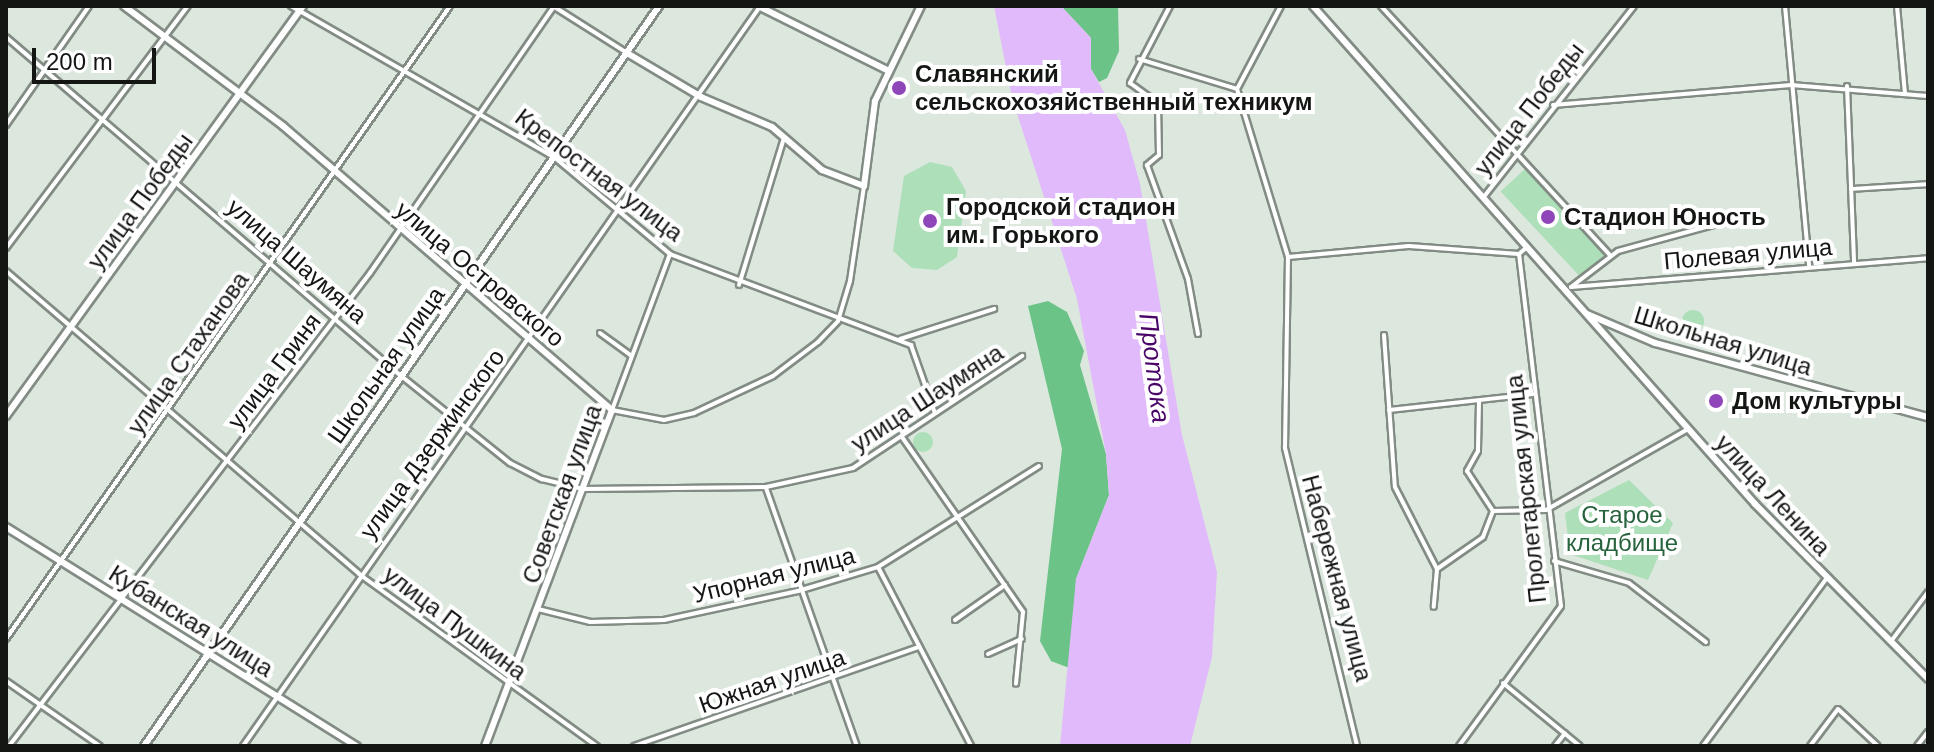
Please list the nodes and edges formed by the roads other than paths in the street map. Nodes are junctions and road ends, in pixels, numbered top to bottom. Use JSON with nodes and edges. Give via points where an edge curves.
{"nodes":[{"id":1,"x":89,"y":6,"type":"edge"},
{"id":2,"x":124,"y":6,"type":"edge"},
{"id":3,"x":188,"y":6,"type":"edge"},
{"id":4,"x":291,"y":6,"type":"edge"},
{"id":5,"x":450,"y":6,"type":"edge"},
{"id":6,"x":553,"y":6,"type":"edge"},
{"id":7,"x":659,"y":6,"type":"edge"},
{"id":8,"x":760,"y":6,"type":"edge"},
{"id":9,"x":921,"y":6,"type":"edge"},
{"id":10,"x":1170,"y":6,"type":"edge"},
{"id":11,"x":1281,"y":6,"type":"edge"},
{"id":12,"x":1313,"y":6,"type":"edge"},
{"id":13,"x":1381,"y":6,"type":"edge"},
{"id":14,"x":1634,"y":6,"type":"edge"},
{"id":15,"x":1785,"y":6,"type":"edge"},
{"id":16,"x":1897,"y":6,"type":"edge"},
{"id":17,"x":301,"y":8,"type":"edge"},
{"id":18,"x":167,"y":34,"type":"junction"},
{"id":19,"x":6,"y":37,"type":"edge"},
{"id":20,"x":627,"y":53,"type":"junction"},
{"id":21,"x":1139,"y":59,"type":"junction"},
{"id":22,"x":408,"y":68,"type":"junction"},
{"id":23,"x":46,"y":70,"type":"junction"},
{"id":24,"x":889,"y":71,"type":"junction"},
{"id":25,"x":1791,"y":85,"type":"junction"},
{"id":26,"x":1847,"y":86,"type":"junction"},
{"id":27,"x":1237,"y":89,"type":"junction"},
{"id":28,"x":242,"y":93,"type":"junction"},
{"id":29,"x":1905,"y":94,"type":"junction"},
{"id":30,"x":1928,"y":96,"type":"edge"},
{"id":31,"x":701,"y":97,"type":"junction"},
{"id":32,"x":1553,"y":105,"type":"junction"},
{"id":33,"x":482,"y":111,"type":"junction"},
{"id":34,"x":102,"y":118,"type":"junction"},
{"id":35,"x":6,"y":125,"type":"edge"},
{"id":36,"x":784,"y":137,"type":"junction"},
{"id":37,"x":1514,"y":153,"type":"junction"},
{"id":38,"x":554,"y":157,"type":"junction"},
{"id":39,"x":337,"y":173,"type":"junction"},
{"id":40,"x":178,"y":180,"type":"junction"},
{"id":41,"x":1928,"y":184,"type":"edge"},
{"id":42,"x":864,"y":186,"type":"junction"},
{"id":43,"x":1851,"y":189,"type":"junction"},
{"id":44,"x":1483,"y":198,"type":"junction"},
{"id":45,"x":620,"y":212,"type":"junction"},
{"id":46,"x":1739,"y":218,"type":"dead end"},
{"id":47,"x":398,"y":231,"type":"junction"},
{"id":48,"x":1527,"y":247,"type":"junction"},
{"id":49,"x":6,"y":248,"type":"edge"},
{"id":50,"x":670,"y":254,"type":"junction"},
{"id":51,"x":1519,"y":254,"type":"junction"},
{"id":52,"x":1610,"y":255,"type":"junction"},
{"id":53,"x":1288,"y":257,"type":"junction"},
{"id":54,"x":1928,"y":258,"type":"edge"},
{"id":55,"x":274,"y":264,"type":"junction"},
{"id":56,"x":1854,"y":264,"type":"junction"},
{"id":57,"x":1809,"y":266,"type":"junction"},
{"id":58,"x":6,"y":271,"type":"edge"},
{"id":59,"x":739,"y":285,"type":"junction"},
{"id":60,"x":464,"y":286,"type":"junction"},
{"id":61,"x":1561,"y":286,"type":"junction"},
{"id":62,"x":1571,"y":287,"type":"junction"},
{"id":63,"x":994,"y":309,"type":"dead end"},
{"id":64,"x":335,"y":319,"type":"junction"},
{"id":65,"x":838,"y":321,"type":"junction"},
{"id":66,"x":1599,"y":324,"type":"junction"},
{"id":67,"x":71,"y":326,"type":"junction"},
{"id":68,"x":600,"y":333,"type":"dead end"},
{"id":69,"x":1198,"y":334,"type":"dead end"},
{"id":70,"x":1384,"y":335,"type":"dead end"},
{"id":71,"x":900,"y":339,"type":"junction"},
{"id":72,"x":530,"y":341,"type":"junction"},
{"id":73,"x":632,"y":356,"type":"junction"},
{"id":74,"x":1022,"y":356,"type":"dead end"},
{"id":75,"x":400,"y":375,"type":"junction"},
{"id":76,"x":1533,"y":394,"type":"junction"},
{"id":77,"x":1479,"y":402,"type":"junction"},
{"id":78,"x":612,"y":410,"type":"junction"},
{"id":79,"x":1388,"y":410,"type":"junction"},
{"id":80,"x":170,"y":411,"type":"junction"},
{"id":81,"x":935,"y":413,"type":"junction"},
{"id":82,"x":6,"y":416,"type":"edge"},
{"id":83,"x":1928,"y":417,"type":"edge"},
{"id":84,"x":466,"y":427,"type":"junction"},
{"id":85,"x":1688,"y":429,"type":"junction"},
{"id":86,"x":902,"y":437,"type":"junction"},
{"id":87,"x":228,"y":463,"type":"junction"},
{"id":88,"x":1039,"y":466,"type":"dead end"},
{"id":89,"x":766,"y":487,"type":"junction"},
{"id":90,"x":583,"y":489,"type":"junction"},
{"id":91,"x":1546,"y":510,"type":"junction"},
{"id":92,"x":1493,"y":511,"type":"junction"},
{"id":93,"x":956,"y":519,"type":"junction"},
{"id":94,"x":298,"y":523,"type":"junction"},
{"id":95,"x":6,"y":527,"type":"edge"},
{"id":96,"x":61,"y":561,"type":"junction"},
{"id":97,"x":1554,"y":561,"type":"junction"},
{"id":98,"x":878,"y":567,"type":"junction"},
{"id":99,"x":1437,"y":569,"type":"junction"},
{"id":100,"x":359,"y":574,"type":"junction"},
{"id":101,"x":1826,"y":579,"type":"junction"},
{"id":102,"x":1005,"y":585,"type":"junction"},
{"id":103,"x":798,"y":591,"type":"junction"},
{"id":104,"x":1928,"y":592,"type":"edge"},
{"id":105,"x":123,"y":599,"type":"junction"},
{"id":106,"x":1434,"y":607,"type":"dead end"},
{"id":107,"x":538,"y":609,"type":"junction"},
{"id":108,"x":955,"y":620,"type":"dead end"},
{"id":109,"x":6,"y":639,"type":"edge"},
{"id":110,"x":1022,"y":639,"type":"junction"},
{"id":111,"x":1706,"y":642,"type":"dead end"},
{"id":112,"x":1890,"y":642,"type":"junction"},
{"id":113,"x":919,"y":647,"type":"junction"},
{"id":114,"x":208,"y":651,"type":"junction"},
{"id":115,"x":988,"y":654,"type":"dead end"},
{"id":116,"x":1928,"y":679,"type":"edge"},
{"id":117,"x":6,"y":681,"type":"edge"},
{"id":118,"x":831,"y":681,"type":"junction"},
{"id":119,"x":1503,"y":683,"type":"junction"},
{"id":120,"x":1016,"y":684,"type":"dead end"},
{"id":121,"x":508,"y":686,"type":"junction"},
{"id":122,"x":277,"y":697,"type":"junction"},
{"id":123,"x":41,"y":704,"type":"junction"},
{"id":124,"x":1928,"y":732,"type":"edge"},
{"id":125,"x":1565,"y":733,"type":"junction"},
{"id":126,"x":9,"y":746,"type":"edge"},
{"id":127,"x":100,"y":746,"type":"edge"},
{"id":128,"x":144,"y":746,"type":"edge"},
{"id":129,"x":243,"y":746,"type":"edge"},
{"id":130,"x":357,"y":746,"type":"edge"},
{"id":131,"x":485,"y":746,"type":"edge"},
{"id":132,"x":597,"y":746,"type":"edge"},
{"id":133,"x":634,"y":746,"type":"edge"},
{"id":134,"x":857,"y":746,"type":"edge"},
{"id":135,"x":971,"y":746,"type":"edge"},
{"id":136,"x":1357,"y":746,"type":"edge"},
{"id":137,"x":1459,"y":746,"type":"edge"},
{"id":138,"x":1555,"y":746,"type":"edge"},
{"id":139,"x":1580,"y":746,"type":"edge"},
{"id":140,"x":1703,"y":746,"type":"edge"},
{"id":141,"x":1810,"y":746,"type":"edge"},
{"id":142,"x":1878,"y":746,"type":"edge"},
{"id":143,"x":1917,"y":746,"type":"edge"}],
"edges":[{"from":1,"to":23,"type":"street"},
{"from":2,"to":18,"type":"street","name":"улица Островского"},
{"from":3,"to":18,"type":"street"},
{"from":4,"to":17,"type":"street","name":"Крепостная улица"},
{"from":5,"to":22,"type":"street","name":"улица Стаханова"},
{"from":6,"to":20,"type":"street"},
{"from":6,"to":33,"type":"street","name":"улица Гриня"},
{"from":7,"to":20,"type":"street","name":"Школьная улица"},
{"from":8,"to":24,"type":"street"},
{"from":8,"to":31,"type":"street","name":"улица Дзержинского"},
{"from":9,"to":24,"type":"street"},
{"from":10,"to":21,"type":"street"},
{"from":11,"to":27,"type":"street"},
{"from":12,"to":44,"type":"street","name":"улица Ленина"},
{"from":13,"to":37,"type":"street"},
{"from":14,"to":32,"type":"street","name":"улица Победы"},
{"from":15,"to":25,"type":"street"},
{"from":16,"to":29,"type":"street"},
{"from":17,"to":22,"type":"street","name":"Крепостная улица"},
{"from":17,"to":28,"type":"street","name":"улица Победы"},
{"from":18,"to":28,"type":"street","name":"улица Островского"},
{"from":18,"to":34,"type":"street"},
{"from":19,"to":23,"type":"street","name":"улица Шаумяна"},
{"from":20,"to":31,"type":"street"},
{"from":20,"to":38,"type":"street","name":"Школьная улица"},
{"from":21,"to":27,"type":"street"},
{"from":21,"to":69,"type":"street","via":[[1131,89],[1158,107],[1159,155],[1147,165],[1188,279]]},
{"from":22,"to":33,"type":"street","name":"Крепостная улица"},
{"from":22,"to":39,"type":"street","name":"улица Стаханова"},
{"from":23,"to":34,"type":"street","name":"улица Шаумяна"},
{"from":23,"to":35,"type":"street"},
{"from":24,"to":42,"type":"street","via":[[875,101]]},
{"from":25,"to":26,"type":"street"},
{"from":25,"to":32,"type":"street"},
{"from":25,"to":57,"type":"street"},
{"from":26,"to":29,"type":"street"},
{"from":26,"to":43,"type":"street"},
{"from":27,"to":53,"type":"street","name":"Набережная улица"},
{"from":28,"to":39,"type":"street","name":"улица Островского"},
{"from":28,"to":40,"type":"street","name":"улица Победы"},
{"from":29,"to":30,"type":"street"},
{"from":31,"to":36,"type":"street"},
{"from":31,"to":45,"type":"street","name":"улица Дзержинского"},
{"from":32,"to":37,"type":"street","name":"улица Победы"},
{"from":33,"to":38,"type":"street","name":"Крепостная улица"},
{"from":33,"to":47,"type":"street","name":"улица Гриня"},
{"from":34,"to":40,"type":"street","name":"улица Шаумяна"},
{"from":34,"to":49,"type":"street"},
{"from":36,"to":42,"type":"street","via":[[822,170]]},
{"from":36,"to":59,"type":"street"},
{"from":37,"to":44,"type":"street","name":"улица Победы"},
{"from":37,"to":52,"type":"street"},
{"from":38,"to":45,"type":"street","name":"Крепостная улица"},
{"from":38,"to":60,"type":"street","name":"Школьная улица"},
{"from":39,"to":47,"type":"street","name":"улица Островского"},
{"from":39,"to":55,"type":"street","name":"улица Стаханова"},
{"from":40,"to":55,"type":"street","name":"улица Шаумяна"},
{"from":40,"to":67,"type":"street","name":"улица Победы"},
{"from":41,"to":43,"type":"street"},
{"from":42,"to":65,"type":"street"},
{"from":43,"to":56,"type":"street"},
{"from":44,"to":48,"type":"street","name":"улица Ленина"},
{"from":45,"to":50,"type":"street","name":"Крепостная улица"},
{"from":45,"to":72,"type":"street","name":"улица Дзержинского"},
{"from":46,"to":52,"type":"street"},
{"from":47,"to":60,"type":"street","name":"улица Островского"},
{"from":47,"to":64,"type":"street","name":"улица Гриня"},
{"from":48,"to":51,"type":"street"},
{"from":48,"to":61,"type":"street","name":"улица Ленина"},
{"from":50,"to":59,"type":"street","name":"Крепостная улица"},
{"from":50,"to":73,"type":"street","name":"Советская улица"},
{"from":51,"to":53,"type":"street","via":[[1409,246]]},
{"from":51,"to":76,"type":"street","name":"Пролетарская улица"},
{"from":52,"to":62,"type":"street"},
{"from":53,"to":136,"type":"street","name":"Набережная улица","via":[[1285,448]]},
{"from":54,"to":56,"type":"street","name":"Полевая улица"},
{"from":55,"to":64,"type":"street","name":"улица Шаумяна"},
{"from":55,"to":80,"type":"street","name":"улица Стаханова"},
{"from":56,"to":57,"type":"street","name":"Полевая улица"},
{"from":57,"to":62,"type":"street","name":"Полевая улица"},
{"from":58,"to":67,"type":"street","name":"улица Пушкина"},
{"from":59,"to":65,"type":"street","name":"Крепостная улица"},
{"from":60,"to":72,"type":"street","name":"улица Островского"},
{"from":60,"to":75,"type":"street","name":"Школьная улица"},
{"from":61,"to":62,"type":"street","name":"Полевая улица"},
{"from":61,"to":66,"type":"street","name":"улица Ленина"},
{"from":63,"to":71,"type":"street"},
{"from":64,"to":75,"type":"street","name":"улица Шаумяна"},
{"from":64,"to":87,"type":"street","name":"улица Гриня"},
{"from":65,"to":71,"type":"street","name":"Крепостная улица"},
{"from":65,"to":78,"type":"street","name":"улица Островского","via":[[773,376],[694,413],[664,420]]},
{"from":66,"to":83,"type":"street","name":"Школьная улица","via":[[1713,361]]},
{"from":66,"to":85,"type":"street","name":"улица Ленина"},
{"from":67,"to":80,"type":"street","name":"улица Пушкина"},
{"from":67,"to":82,"type":"street","name":"улица Победы"},
{"from":68,"to":73,"type":"street"},
{"from":70,"to":79,"type":"street"},
{"from":71,"to":81,"type":"street","via":[[917,351]]},
{"from":72,"to":78,"type":"street","name":"улица Островского"},
{"from":72,"to":84,"type":"street","name":"улица Дзержинского"},
{"from":73,"to":78,"type":"street","name":"Советская улица"},
{"from":74,"to":81,"type":"street","name":"улица Шаумяна"},
{"from":75,"to":84,"type":"street","name":"улица Шаумяна"},
{"from":75,"to":94,"type":"street","name":"Школьная улица"},
{"from":76,"to":77,"type":"street"},
{"from":76,"to":91,"type":"street","name":"Пролетарская улица"},
{"from":77,"to":79,"type":"street"},
{"from":77,"to":92,"type":"street","via":[[1478,451],[1467,471]]},
{"from":78,"to":90,"type":"street","name":"Советская улица"},
{"from":79,"to":99,"type":"street","via":[[1395,487]]},
{"from":80,"to":87,"type":"street","name":"улица Пушкина"},
{"from":80,"to":96,"type":"street","name":"улица Стаханова"},
{"from":81,"to":86,"type":"street","name":"улица Шаумяна"},
{"from":84,"to":90,"type":"street","name":"улица Шаумяна","via":[[528,473]]},
{"from":84,"to":100,"type":"street","name":"улица Дзержинского"},
{"from":85,"to":91,"type":"street"},
{"from":85,"to":101,"type":"street","name":"улица Ленина"},
{"from":86,"to":89,"type":"street","name":"улица Шаумяна","via":[[853,468]]},
{"from":86,"to":93,"type":"street"},
{"from":87,"to":94,"type":"street","name":"улица Пушкина"},
{"from":87,"to":105,"type":"street","name":"улица Гриня"},
{"from":88,"to":93,"type":"street","name":"Упорная улица"},
{"from":89,"to":90,"type":"street","name":"улица Шаумяна"},
{"from":89,"to":103,"type":"street"},
{"from":90,"to":107,"type":"street","name":"Советская улица"},
{"from":91,"to":92,"type":"street"},
{"from":91,"to":97,"type":"street","name":"Пролетарская улица"},
{"from":92,"to":99,"type":"street","via":[[1483,537]]},
{"from":93,"to":98,"type":"street","name":"Упорная улица"},
{"from":93,"to":102,"type":"street"},
{"from":94,"to":100,"type":"street","name":"улица Пушкина"},
{"from":94,"to":114,"type":"street","name":"Школьная улица"},
{"from":95,"to":96,"type":"street","name":"Кубанская улица"},
{"from":96,"to":105,"type":"street","name":"Кубанская улица"},
{"from":96,"to":109,"type":"street","name":"улица Стаханова"},
{"from":97,"to":111,"type":"street","via":[[1629,583]]},
{"from":97,"to":119,"type":"street","name":"Пролетарская улица","via":[[1561,606]]},
{"from":98,"to":103,"type":"street","name":"Упорная улица"},
{"from":98,"to":113,"type":"street"},
{"from":99,"to":106,"type":"street"},
{"from":100,"to":121,"type":"street","name":"улица Пушкина"},
{"from":100,"to":122,"type":"street","name":"улица Дзержинского"},
{"from":101,"to":112,"type":"street","name":"улица Ленина"},
{"from":101,"to":140,"type":"street"},
{"from":102,"to":108,"type":"street"},
{"from":102,"to":110,"type":"street","via":[[1023,612]]},
{"from":103,"to":107,"type":"street","name":"Упорная улица","via":[[664,620],[590,622]]},
{"from":103,"to":118,"type":"street"},
{"from":104,"to":112,"type":"street"},
{"from":105,"to":114,"type":"street","name":"Кубанская улица"},
{"from":105,"to":123,"type":"street","name":"улица Гриня"},
{"from":107,"to":121,"type":"street","name":"Советская улица"},
{"from":110,"to":115,"type":"street"},
{"from":110,"to":120,"type":"street"},
{"from":112,"to":116,"type":"street","name":"улица Ленина"},
{"from":113,"to":118,"type":"street","name":"Южная улица"},
{"from":113,"to":135,"type":"street"},
{"from":114,"to":122,"type":"street","name":"Кубанская улица"},
{"from":114,"to":128,"type":"street","name":"Школьная улица"},
{"from":117,"to":123,"type":"street"},
{"from":118,"to":133,"type":"street","name":"Южная улица"},
{"from":118,"to":134,"type":"street"},
{"from":119,"to":125,"type":"street"},
{"from":119,"to":137,"type":"street","name":"Пролетарская улица"},
{"from":121,"to":131,"type":"street","name":"Советская улица"},
{"from":121,"to":132,"type":"street","name":"улица Пушкина"},
{"from":122,"to":129,"type":"street","name":"улица Дзержинского"},
{"from":122,"to":130,"type":"street","name":"Кубанская улица"},
{"from":123,"to":126,"type":"street","name":"улица Гриня"},
{"from":123,"to":127,"type":"street"},
{"from":124,"to":143,"type":"street"},
{"from":125,"to":138,"type":"street"},
{"from":125,"to":139,"type":"street"},
{"from":141,"to":142,"type":"street","via":[[1838,709]]}]}
